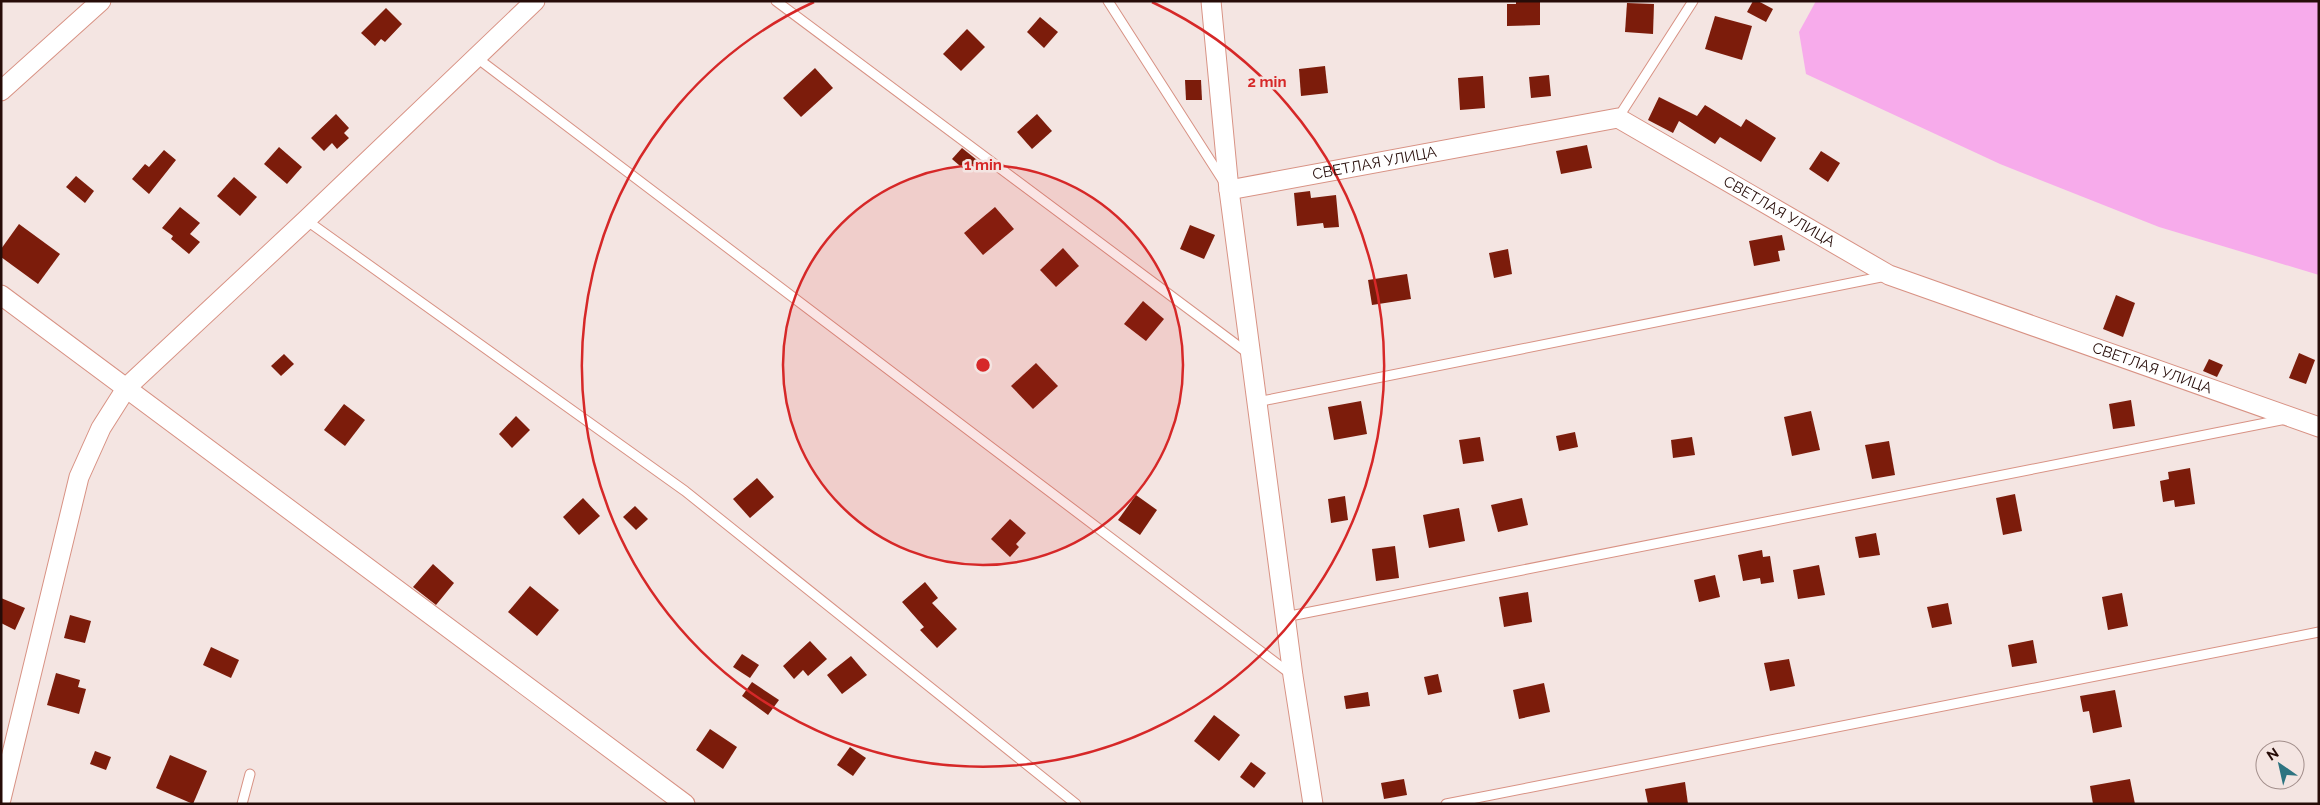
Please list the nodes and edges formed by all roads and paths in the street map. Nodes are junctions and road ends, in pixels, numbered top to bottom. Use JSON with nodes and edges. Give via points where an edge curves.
{"nodes":[{"id":1,"x":100,"y":1,"type":"edge"},
{"id":2,"x":535,"y":1,"type":"edge"},
{"id":3,"x":776,"y":1,"type":"edge"},
{"id":4,"x":1108,"y":1,"type":"edge"},
{"id":5,"x":1211,"y":1,"type":"edge"},
{"id":6,"x":1693,"y":1,"type":"edge"},
{"id":7,"x":477,"y":58,"type":"junction"},
{"id":8,"x":1,"y":92,"type":"edge"},
{"id":9,"x":1618,"y":118,"type":"junction"},
{"id":10,"x":1229,"y":190,"type":"junction"},
{"id":11,"x":306,"y":220,"type":"junction"},
{"id":12,"x":1889,"y":275,"type":"junction"},
{"id":13,"x":1,"y":295,"type":"edge"},
{"id":14,"x":1252,"y":356,"type":"junction"},
{"id":15,"x":127,"y":387,"type":"junction"},
{"id":16,"x":1257,"y":402,"type":"junction"},
{"id":17,"x":2291,"y":418,"type":"junction"},
{"id":18,"x":2319,"y":427,"type":"edge"},
{"id":19,"x":1285,"y":617,"type":"junction"},
{"id":20,"x":2319,"y":632,"type":"edge"},
{"id":21,"x":1293,"y":676,"type":"junction"},
{"id":22,"x":250,"y":774,"type":"dead end"},
{"id":23,"x":1,"y":799,"type":"edge"},
{"id":24,"x":242,"y":804,"type":"edge"},
{"id":25,"x":685,"y":804,"type":"edge"},
{"id":26,"x":1076,"y":804,"type":"edge"},
{"id":27,"x":1313,"y":804,"type":"edge"},
{"id":28,"x":1446,"y":804,"type":"edge"}],
"edges":[{"from":1,"to":8,"type":"street"},
{"from":2,"to":7,"type":"street"},
{"from":3,"to":14,"type":"lane"},
{"from":4,"to":10,"type":"lane"},
{"from":5,"to":10,"type":"street"},
{"from":6,"to":9,"type":"lane"},
{"from":7,"to":11,"type":"street"},
{"from":7,"to":21,"type":"lane"},
{"from":9,"to":10,"type":"street","name":"СВЕТЛАЯ УЛИЦА"},
{"from":9,"to":12,"type":"street","name":"СВЕТЛАЯ УЛИЦА"},
{"from":10,"to":14,"type":"street"},
{"from":11,"to":15,"type":"street"},
{"from":11,"to":26,"type":"lane","via":[[684,491]]},
{"from":12,"to":16,"type":"lane"},
{"from":12,"to":17,"type":"street","name":"СВЕТЛАЯ УЛИЦА"},
{"from":13,"to":15,"type":"street"},
{"from":14,"to":16,"type":"street"},
{"from":15,"to":23,"type":"street","via":[[102,428],[79,477]]},
{"from":15,"to":25,"type":"street"},
{"from":16,"to":19,"type":"street"},
{"from":17,"to":18,"type":"street","name":"СВЕТЛАЯ УЛИЦА"},
{"from":17,"to":19,"type":"lane"},
{"from":19,"to":21,"type":"street"},
{"from":20,"to":28,"type":"lane"},
{"from":21,"to":27,"type":"street"},
{"from":22,"to":24,"type":"lane"}]}
